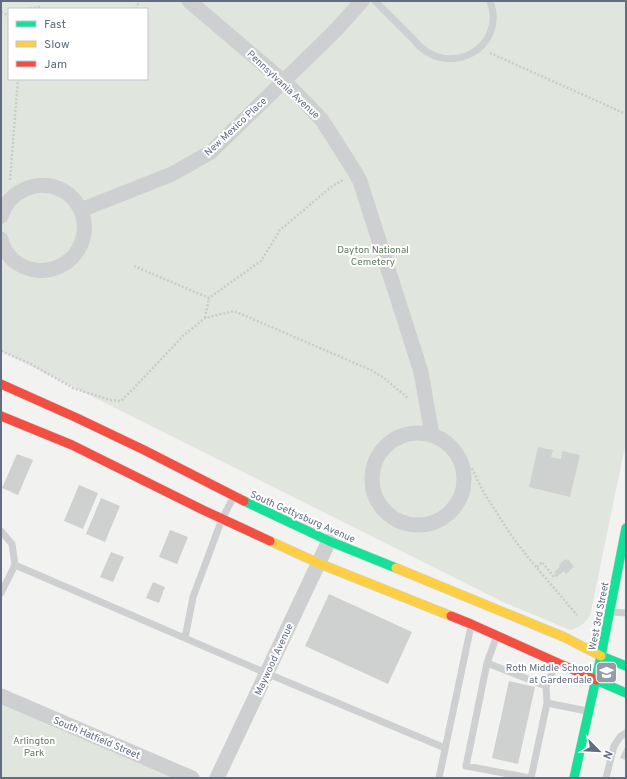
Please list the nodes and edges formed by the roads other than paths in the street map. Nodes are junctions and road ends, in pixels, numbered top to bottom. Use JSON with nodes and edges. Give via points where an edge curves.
{"nodes":[{"id":1,"x":190,"y":1,"type":"edge"},
{"id":2,"x":362,"y":1,"type":"edge"},
{"id":3,"x":375,"y":1,"type":"edge"},
{"id":4,"x":490,"y":1,"type":"edge"},
{"id":5,"x":283,"y":81,"type":"junction"},
{"id":6,"x":81,"y":210,"type":"junction"},
{"id":7,"x":1,"y":216,"type":"edge"},
{"id":8,"x":1,"y":239,"type":"edge"},
{"id":9,"x":1,"y":384,"type":"edge"},
{"id":10,"x":1,"y":416,"type":"edge"},
{"id":11,"x":432,"y":435,"type":"junction"},
{"id":12,"x":234,"y":496,"type":"junction"},
{"id":13,"x":222,"y":519,"type":"junction"},
{"id":14,"x":626,"y":529,"type":"edge"},
{"id":15,"x":1,"y":531,"type":"edge"},
{"id":16,"x":329,"y":541,"type":"junction"},
{"id":17,"x":318,"y":563,"type":"junction"},
{"id":18,"x":15,"y":565,"type":"junction"},
{"id":19,"x":1,"y":593,"type":"edge"},
{"id":20,"x":610,"y":612,"type":"junction"},
{"id":21,"x":626,"y":613,"type":"edge"},
{"id":22,"x":471,"y":624,"type":"junction"},
{"id":23,"x":496,"y":636,"type":"junction"},
{"id":24,"x":185,"y":638,"type":"junction"},
{"id":25,"x":601,"y":656,"type":"junction"},
{"id":26,"x":556,"y":662,"type":"junction"},
{"id":27,"x":487,"y":663,"type":"junction"},
{"id":28,"x":626,"y":666,"type":"edge"},
{"id":29,"x":266,"y":673,"type":"junction"},
{"id":30,"x":596,"y":680,"type":"junction"},
{"id":31,"x":546,"y":686,"type":"junction"},
{"id":32,"x":626,"y":693,"type":"edge"},
{"id":33,"x":1,"y":696,"type":"edge"},
{"id":34,"x":547,"y":703,"type":"junction"},
{"id":35,"x":589,"y":712,"type":"junction"},
{"id":36,"x":626,"y":733,"type":"edge"},
{"id":37,"x":445,"y":748,"type":"junction"},
{"id":38,"x":576,"y":777,"type":"edge"},
{"id":39,"x":192,"y":778,"type":"edge"},
{"id":40,"x":217,"y":778,"type":"edge"},
{"id":41,"x":439,"y":778,"type":"edge"},
{"id":42,"x":530,"y":778,"type":"edge"},
{"id":43,"x":606,"y":778,"type":"edge"}],
"edges":[{"from":1,"to":5,"type":"street","name":"Pennsylvania Avenue"},
{"from":2,"to":5,"type":"street","name":"New Mexico Place","via":[[335,32]]},
{"from":3,"to":4,"type":"lane","via":[[428,54],[443,59],[458,59],[472,53],[485,42],[493,25],[494,16]]},
{"from":5,"to":6,"type":"street","name":"New Mexico Place","via":[[211,152],[172,174]]},
{"from":5,"to":11,"type":"street","name":"Pennsylvania Avenue","via":[[322,120],[360,181],[421,372]]},
{"from":6,"to":7,"type":"street","via":[[73,198],[61,190],[47,185],[32,186],[14,196]]},
{"from":6,"to":8,"type":"street","via":[[84,237],[79,250],[59,268],[46,271],[32,270],[20,265],[9,256]]},
{"from":9,"to":12,"type":"main road","name":"South Gettysburg Avenue","via":[[78,418]]},
{"from":10,"to":13,"type":"main road","via":[[72,445]]},
{"from":11,"to":11,"type":"street","via":[[417,433],[402,436],[388,444],[378,456],[373,470],[372,486],[377,500],[386,513],[399,521],[414,525],[429,524],[443,518],[462,494],[464,478],[461,463],[454,451]]},
{"from":12,"to":13,"type":"lane"},
{"from":12,"to":16,"type":"main road","name":"South Gettysburg Avenue"},
{"from":13,"to":17,"type":"main road"},
{"from":13,"to":24,"type":"lane","via":[[193,597]]},
{"from":14,"to":20,"type":"main road","name":"West 3rd Street"},
{"from":15,"to":18,"type":"lane","via":[[12,544]]},
{"from":16,"to":17,"type":"street","name":"Maywood Avenue"},
{"from":16,"to":25,"type":"main road","name":"South Gettysburg Avenue","via":[[564,637]]},
{"from":17,"to":22,"type":"main road"},
{"from":17,"to":29,"type":"street","name":"Maywood Avenue"},
{"from":18,"to":19,"type":"lane"},
{"from":18,"to":24,"type":"lane"},
{"from":20,"to":21,"type":"lane"},
{"from":20,"to":25,"type":"main road","name":"West 3rd Street"},
{"from":22,"to":23,"type":"main road"},
{"from":22,"to":37,"type":"lane"},
{"from":23,"to":26,"type":"main road"},
{"from":23,"to":27,"type":"lane"},
{"from":24,"to":29,"type":"lane"},
{"from":25,"to":28,"type":"main road","name":"South Gettysburg Avenue"},
{"from":25,"to":30,"type":"main road","name":"West 3rd Street"},
{"from":26,"to":30,"type":"main road"},
{"from":26,"to":31,"type":"lane"},
{"from":27,"to":31,"type":"lane"},
{"from":27,"to":42,"type":"lane","via":[[466,766]]},
{"from":29,"to":37,"type":"lane"},
{"from":29,"to":40,"type":"street","name":"Maywood Avenue"},
{"from":30,"to":32,"type":"main road"},
{"from":30,"to":35,"type":"main road","name":"West 3rd Street"},
{"from":31,"to":34,"type":"lane"},
{"from":33,"to":39,"type":"street","name":"South Hatfield Street"},
{"from":34,"to":35,"type":"lane"},
{"from":34,"to":42,"type":"lane"},
{"from":35,"to":38,"type":"main road","name":"West 3rd Street"},
{"from":36,"to":43,"type":"lane","via":[[614,746]]},
{"from":37,"to":41,"type":"lane"}]}
